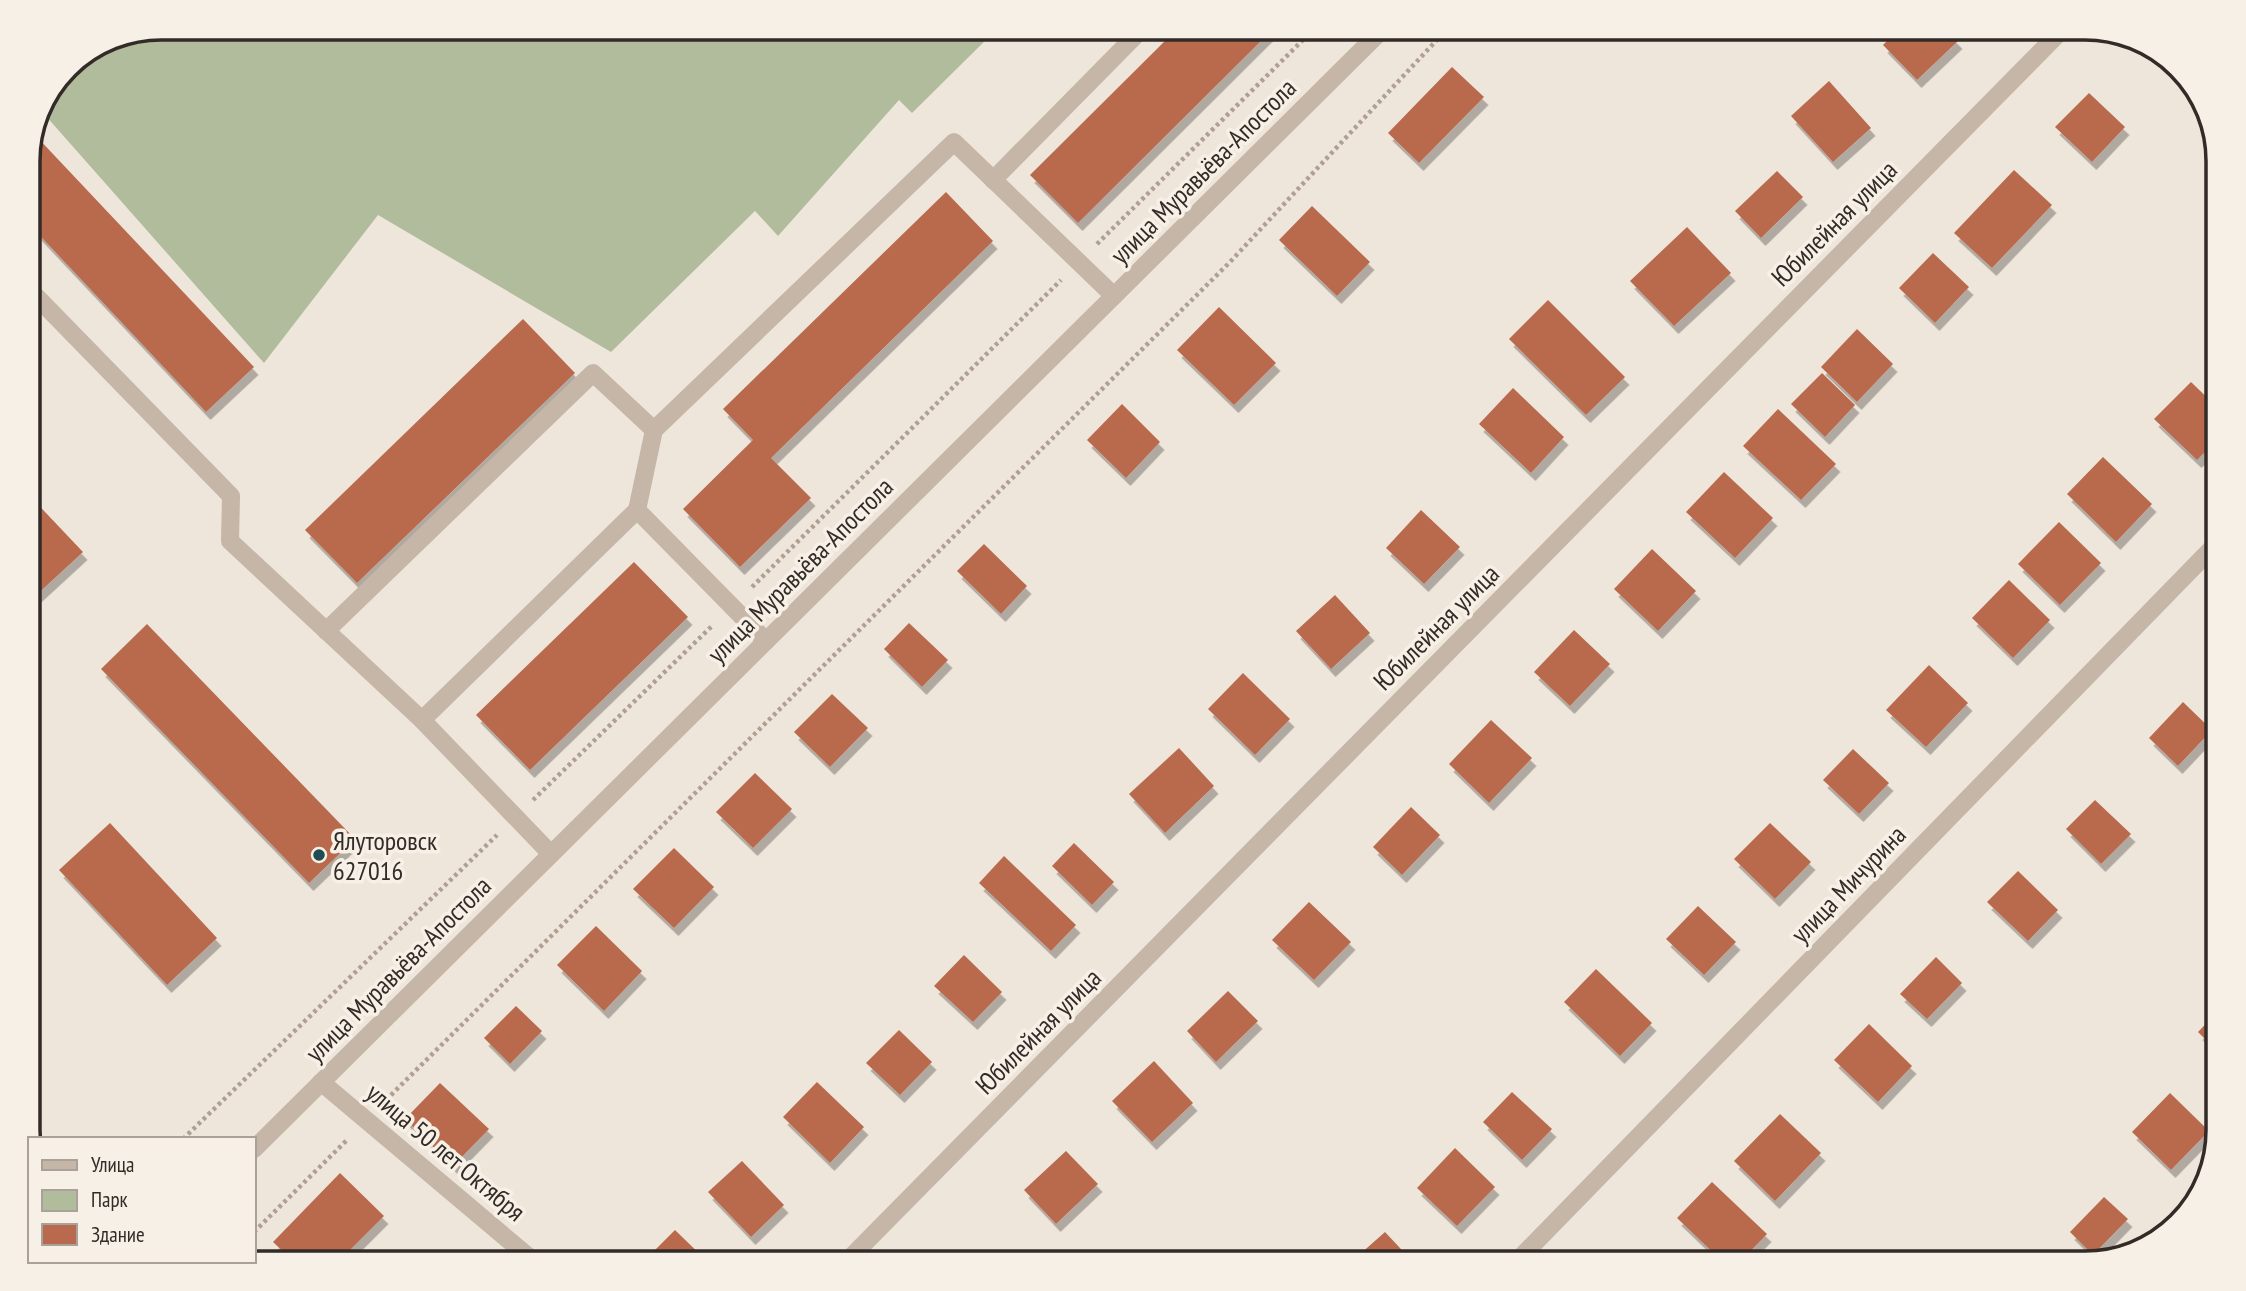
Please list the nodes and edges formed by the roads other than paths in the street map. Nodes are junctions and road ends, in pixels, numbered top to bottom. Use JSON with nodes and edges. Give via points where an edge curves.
{"nodes":[{"id":1,"x":1131,"y":40,"type":"edge"},
{"id":2,"x":1372,"y":40,"type":"edge"},
{"id":3,"x":2052,"y":40,"type":"edge"},
{"id":4,"x":993,"y":180,"type":"junction"},
{"id":5,"x":1114,"y":296,"type":"junction"},
{"id":6,"x":41,"y":301,"type":"edge"},
{"id":7,"x":654,"y":430,"type":"junction"},
{"id":8,"x":637,"y":510,"type":"junction"},
{"id":9,"x":2205,"y":555,"type":"edge"},
{"id":10,"x":326,"y":631,"type":"junction"},
{"id":11,"x":766,"y":641,"type":"junction"},
{"id":12,"x":422,"y":720,"type":"junction"},
{"id":13,"x":551,"y":854,"type":"junction"},
{"id":14,"x":321,"y":1082,"type":"junction"},
{"id":15,"x":256,"y":1147,"type":"edge"},
{"id":16,"x":522,"y":1251,"type":"edge"},
{"id":17,"x":857,"y":1251,"type":"edge"},
{"id":18,"x":1527,"y":1251,"type":"edge"}],
"edges":[{"from":1,"to":4,"type":"street"},
{"from":2,"to":5,"type":"street","name":"улица Муравьёва-Апостола"},
{"from":3,"to":17,"type":"street","name":"Юбилейная улица"},
{"from":4,"to":5,"type":"street"},
{"from":4,"to":7,"type":"street","via":[[954,142]]},
{"from":5,"to":11,"type":"street","name":"улица Муравьёва-Апостола"},
{"from":6,"to":10,"type":"street","via":[[230,496],[230,541]]},
{"from":7,"to":8,"type":"street"},
{"from":7,"to":10,"type":"street","via":[[593,373]]},
{"from":8,"to":11,"type":"street"},
{"from":8,"to":12,"type":"street"},
{"from":9,"to":18,"type":"street","name":"улица Мичурина"},
{"from":10,"to":12,"type":"street"},
{"from":11,"to":13,"type":"street","name":"улица Муравьёва-Апостола"},
{"from":12,"to":13,"type":"street"},
{"from":13,"to":14,"type":"street","name":"улица Муравьёва-Апостола"},
{"from":14,"to":15,"type":"street","name":"улица Муравьёва-Апостола"},
{"from":14,"to":16,"type":"street","name":"улица 50 лет Октября"}]}
